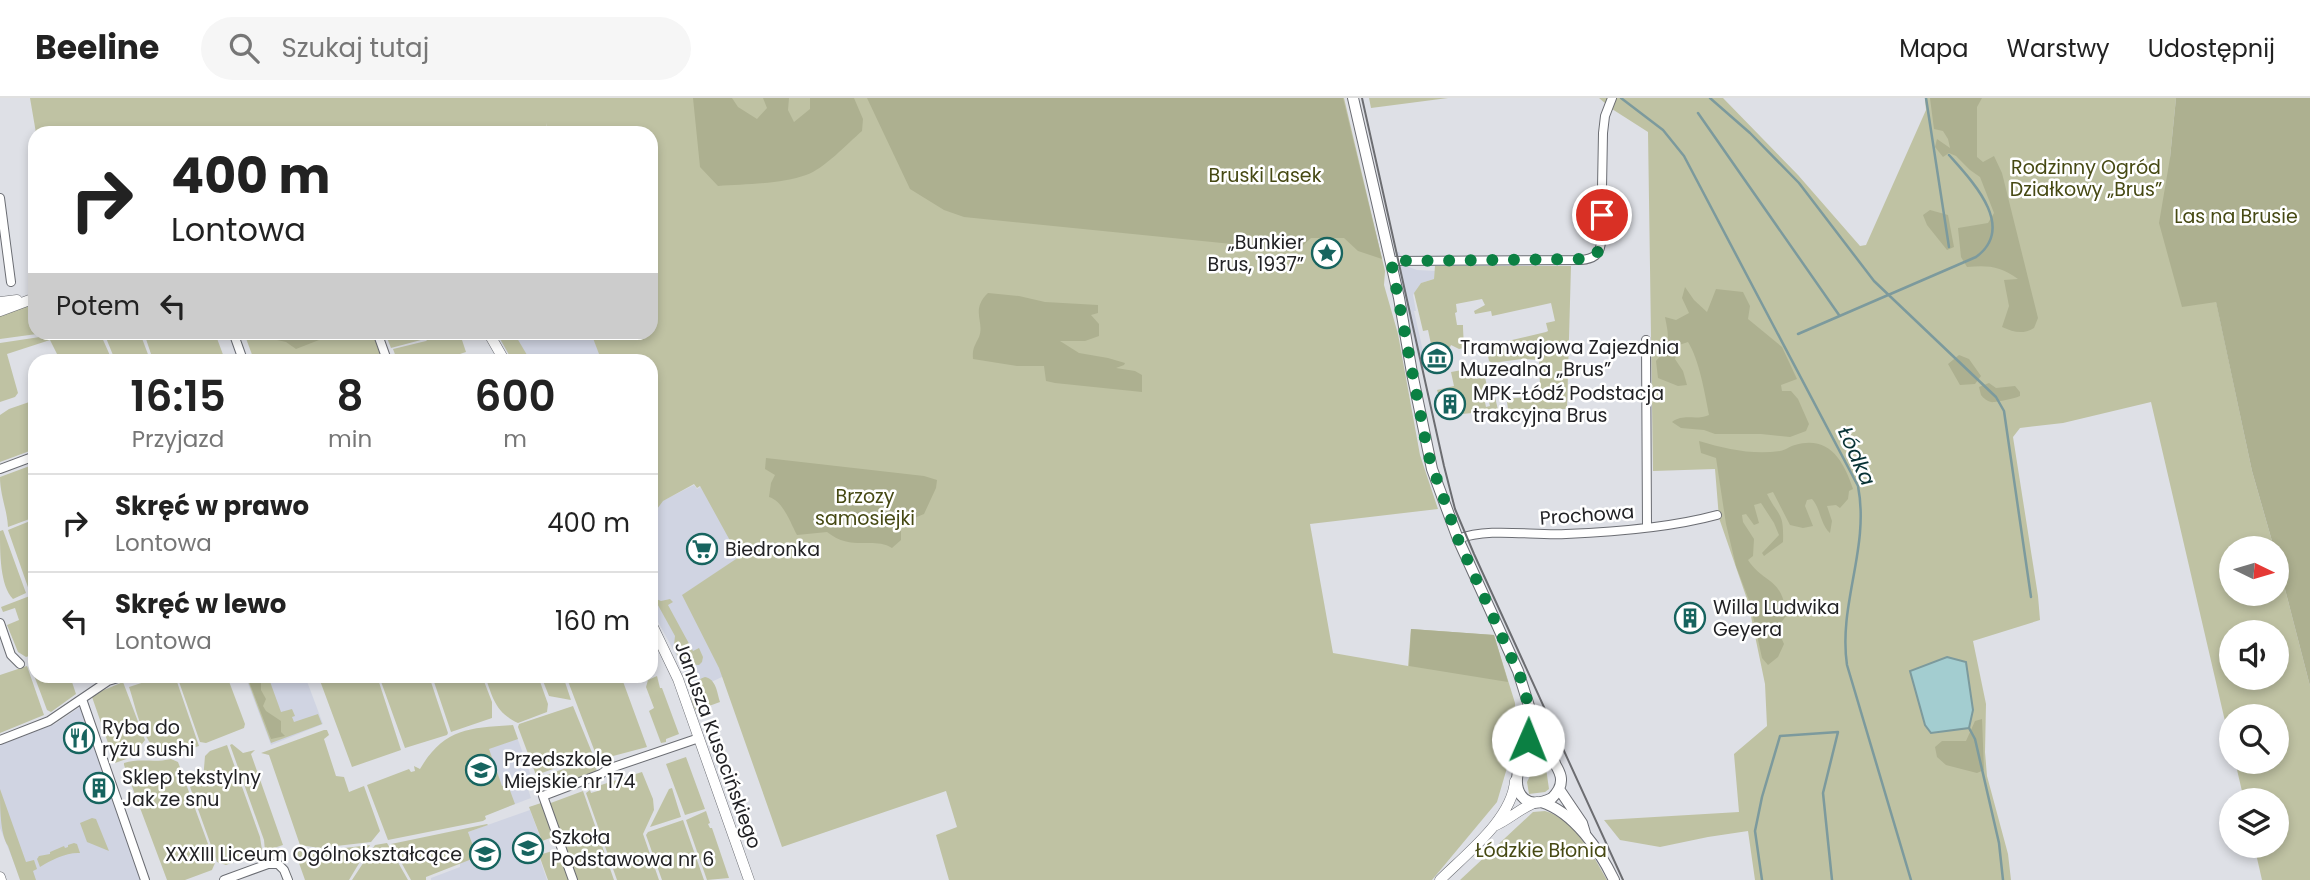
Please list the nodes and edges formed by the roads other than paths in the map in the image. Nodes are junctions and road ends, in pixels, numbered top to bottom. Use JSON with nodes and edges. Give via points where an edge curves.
{"nodes":[{"id":1,"x":1353,"y":98,"type":"edge"},
{"id":2,"x":1611,"y":100,"type":"edge"},
{"id":3,"x":0,"y":198,"type":"edge"},
{"id":4,"x":1391,"y":261,"type":"junction"},
{"id":5,"x":11,"y":282,"type":"dead end"},
{"id":6,"x":28,"y":298,"type":"edge"},
{"id":7,"x":28,"y":300,"type":"edge"},
{"id":8,"x":0,"y":302,"type":"edge"},
{"id":9,"x":0,"y":311,"type":"edge"},
{"id":10,"x":1646,"y":340,"type":"dead end"},
{"id":11,"x":28,"y":459,"type":"edge"},
{"id":12,"x":0,"y":469,"type":"edge"},
{"id":13,"x":1717,"y":515,"type":"dead end"},
{"id":14,"x":1647,"y":527,"type":"junction"},
{"id":15,"x":1458,"y":539,"type":"junction"},
{"id":16,"x":0,"y":623,"type":"edge"},
{"id":17,"x":658,"y":637,"type":"edge"},
{"id":18,"x":20,"y":664,"type":"dead end"},
{"id":19,"x":105,"y":683,"type":"edge"},
{"id":20,"x":82,"y":699,"type":"junction"},
{"id":21,"x":1530,"y":712,"type":"junction"},
{"id":22,"x":699,"y":738,"type":"junction"},
{"id":23,"x":0,"y":740,"type":"edge"},
{"id":24,"x":1527,"y":760,"type":"junction"},
{"id":25,"x":1555,"y":764,"type":"junction"},
{"id":26,"x":1516,"y":781,"type":"junction"},
{"id":27,"x":1559,"y":789,"type":"junction"},
{"id":28,"x":1539,"y":802,"type":"junction"},
{"id":29,"x":1494,"y":827,"type":"junction"},
{"id":30,"x":1585,"y":833,"type":"junction"},
{"id":31,"x":145,"y":880,"type":"edge"},
{"id":32,"x":224,"y":880,"type":"edge"},
{"id":33,"x":288,"y":880,"type":"edge"},
{"id":34,"x":573,"y":880,"type":"edge"},
{"id":35,"x":749,"y":880,"type":"edge"},
{"id":36,"x":1440,"y":880,"type":"edge"},
{"id":37,"x":1614,"y":880,"type":"edge"}],
"edges":[{"from":1,"to":4,"type":"main road"},
{"from":2,"to":4,"type":"street","via":[[1603,133],[1601,246],[1594,257]]},
{"from":3,"to":5,"type":"street"},
{"from":4,"to":15,"type":"main road","via":[[1428,454]]},
{"from":6,"to":8,"type":"street"},
{"from":7,"to":9,"type":"street"},
{"from":10,"to":14,"type":"street"},
{"from":11,"to":12,"type":"street"},
{"from":13,"to":14,"type":"street","name":"Prochowa"},
{"from":14,"to":15,"type":"street","name":"Prochowa","via":[[1565,534],[1474,534]]},
{"from":15,"to":21,"type":"main road","via":[[1518,671]]},
{"from":16,"to":18,"type":"street","via":[[11,655]]},
{"from":17,"to":22,"type":"street","name":"Janusza Kusocińskiego"},
{"from":19,"to":20,"type":"street"},
{"from":20,"to":23,"type":"street","via":[[49,721]]},
{"from":20,"to":31,"type":"street"},
{"from":21,"to":24,"type":"main road"},
{"from":21,"to":25,"type":"main road"},
{"from":22,"to":34,"type":"street","via":[[543,796]]},
{"from":22,"to":35,"type":"street","name":"Janusza Kusocińskiego"},
{"from":24,"to":25,"type":"main road","via":[[1541,757]]},
{"from":24,"to":26,"type":"main road","via":[[1517,770]]},
{"from":25,"to":27,"type":"main road","via":[[1561,778]]},
{"from":26,"to":28,"type":"main road","via":[[1521,794]]},
{"from":26,"to":29,"type":"street","via":[[1513,798]]},
{"from":27,"to":28,"type":"main road","via":[[1552,798]]},
{"from":27,"to":30,"type":"main road"},
{"from":28,"to":29,"type":"street"},
{"from":28,"to":30,"type":"main road","via":[[1557,809]]},
{"from":29,"to":36,"type":"street"},
{"from":30,"to":37,"type":"main road"},
{"from":32,"to":33,"type":"street","via":[[268,864],[278,864]]}]}
